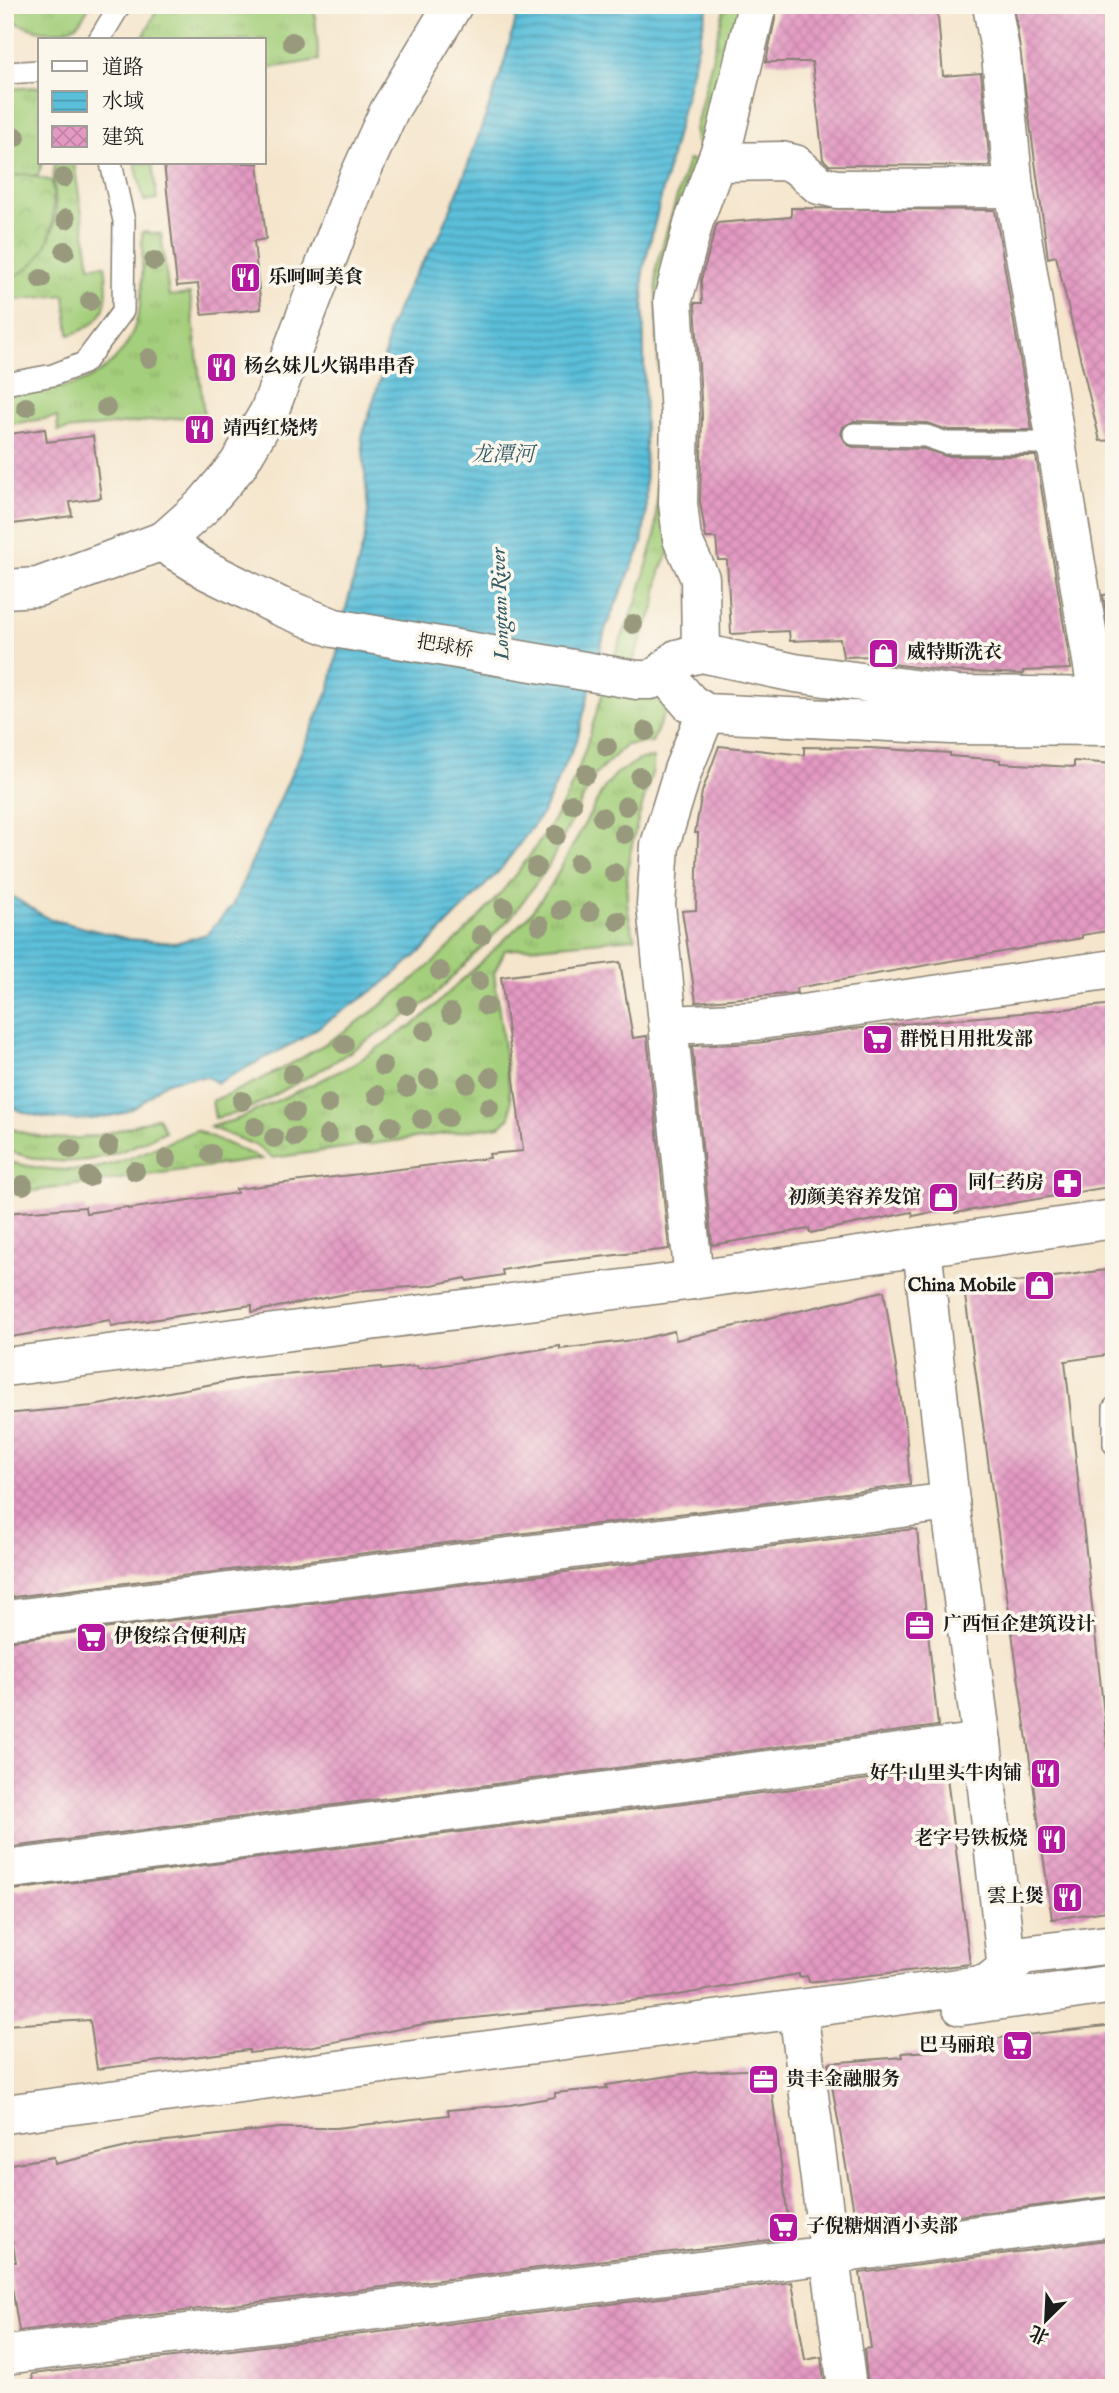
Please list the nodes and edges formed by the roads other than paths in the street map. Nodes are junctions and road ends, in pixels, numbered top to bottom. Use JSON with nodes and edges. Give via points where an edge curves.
{"nodes":[{"id":1,"x":120,"y":5,"type":"edge"},
{"id":2,"x":453,"y":5,"type":"edge"},
{"id":3,"x":757,"y":5,"type":"edge"},
{"id":4,"x":992,"y":5,"type":"edge"},
{"id":5,"x":100,"y":38,"type":"edge"},
{"id":6,"x":38,"y":72,"type":"edge"},
{"id":7,"x":5,"y":73,"type":"edge"},
{"id":8,"x":718,"y":162,"type":"junction"},
{"id":9,"x":111,"y":164,"type":"edge"},
{"id":10,"x":1014,"y":188,"type":"junction"},
{"id":11,"x":5,"y":384,"type":"edge"},
{"id":12,"x":854,"y":434,"type":"dead end"},
{"id":13,"x":1056,"y":443,"type":"junction"},
{"id":14,"x":165,"y":540,"type":"junction"},
{"id":15,"x":5,"y":589,"type":"edge"},
{"id":16,"x":701,"y":653,"type":"junction"},
{"id":17,"x":663,"y":672,"type":"junction"},
{"id":18,"x":1108,"y":707,"type":"edge"},
{"id":19,"x":706,"y":713,"type":"junction"},
{"id":20,"x":1114,"y":969,"type":"edge"},
{"id":21,"x":670,"y":1025,"type":"junction"},
{"id":22,"x":1114,"y":1219,"type":"edge"},
{"id":23,"x":922,"y":1247,"type":"junction"},
{"id":24,"x":694,"y":1280,"type":"junction"},
{"id":25,"x":5,"y":1367,"type":"edge"},
{"id":26,"x":1114,"y":1408,"type":"edge"},
{"id":27,"x":1114,"y":1444,"type":"edge"},
{"id":28,"x":950,"y":1503,"type":"junction"},
{"id":29,"x":5,"y":1620,"type":"edge"},
{"id":30,"x":982,"y":1742,"type":"junction"},
{"id":31,"x":5,"y":1870,"type":"edge"},
{"id":32,"x":1114,"y":1944,"type":"edge"},
{"id":33,"x":1114,"y":1984,"type":"edge"},
{"id":34,"x":1008,"y":1985,"type":"junction"},
{"id":35,"x":799,"y":2020,"type":"junction"},
{"id":36,"x":5,"y":2114,"type":"edge"},
{"id":37,"x":5,"y":2136,"type":"edge"},
{"id":38,"x":1114,"y":2217,"type":"edge"},
{"id":39,"x":830,"y":2255,"type":"junction"},
{"id":40,"x":5,"y":2355,"type":"edge"},
{"id":41,"x":847,"y":2388,"type":"edge"}],
"edges":[{"from":1,"to":5,"type":"lane"},
{"from":2,"to":14,"type":"street","via":[[389,111],[269,412],[238,465],[203,506]]},
{"from":3,"to":8,"type":"street"},
{"from":4,"to":10,"type":"street"},
{"from":6,"to":7,"type":"lane"},
{"from":8,"to":10,"type":"street","via":[[796,164],[818,185],[836,189]]},
{"from":8,"to":16,"type":"street","via":[[694,220],[673,300],[680,415],[678,503],[682,538],[700,578]]},
{"from":9,"to":11,"type":"lane","via":[[124,221],[123,311],[84,363]]},
{"from":10,"to":13,"type":"street"},
{"from":12,"to":13,"type":"lane","via":[[926,436],[946,443]]},
{"from":13,"to":18,"type":"street"},
{"from":14,"to":15,"type":"street","via":[[38,587]]},
{"from":14,"to":17,"type":"street","name":"把球桥","via":[[208,571],[334,628],[638,680],[651,680]]},
{"from":16,"to":17,"type":"street","name":"把球桥","via":[[677,659]]},
{"from":16,"to":18,"type":"street","via":[[794,673],[958,695]]},
{"from":17,"to":19,"type":"street","via":[[690,703]]},
{"from":18,"to":19,"type":"street","via":[[951,725]]},
{"from":19,"to":21,"type":"street","via":[[660,845],[656,905]]},
{"from":20,"to":21,"type":"street","via":[[754,1021]]},
{"from":21,"to":24,"type":"street"},
{"from":22,"to":23,"type":"street"},
{"from":23,"to":24,"type":"street"},
{"from":23,"to":28,"type":"street"},
{"from":24,"to":25,"type":"street"},
{"from":26,"to":27,"type":"lane"},
{"from":28,"to":29,"type":"street"},
{"from":28,"to":30,"type":"street"},
{"from":30,"to":31,"type":"street"},
{"from":30,"to":34,"type":"street"},
{"from":32,"to":34,"type":"street","via":[[1023,1955]]},
{"from":33,"to":34,"type":"street"},
{"from":34,"to":35,"type":"street"},
{"from":35,"to":36,"type":"street"},
{"from":35,"to":37,"type":"street"},
{"from":35,"to":39,"type":"street"},
{"from":38,"to":39,"type":"street"},
{"from":39,"to":40,"type":"street"},
{"from":39,"to":41,"type":"street"}]}
